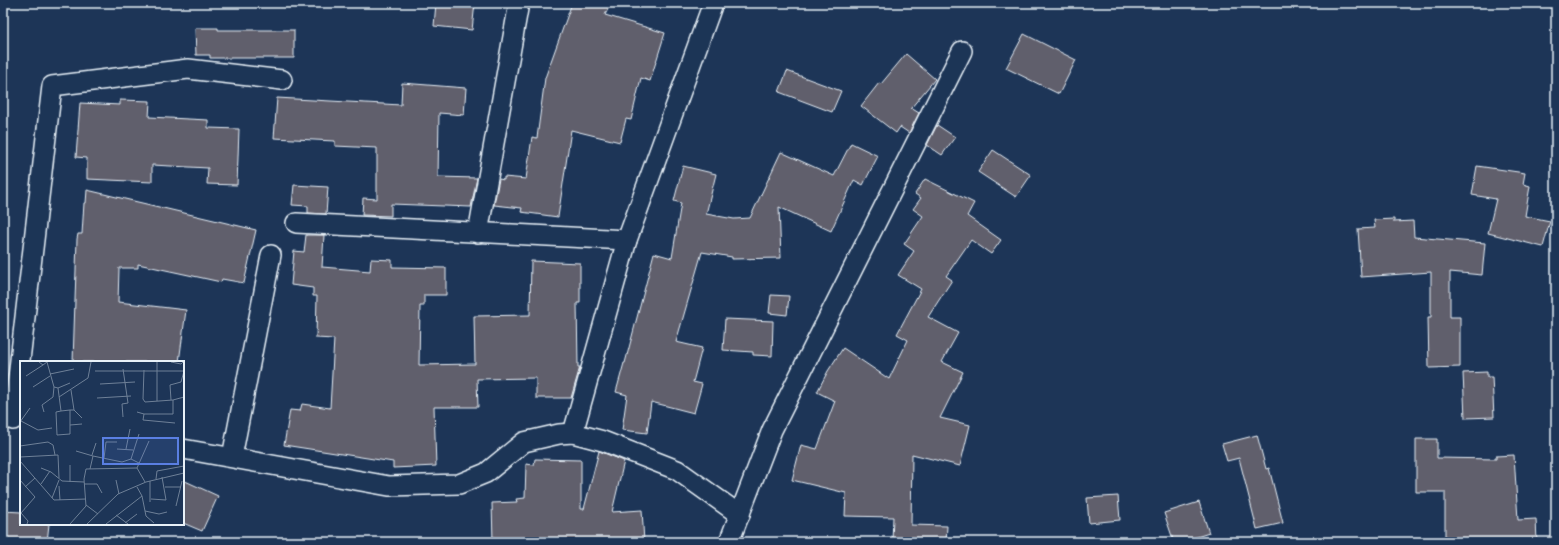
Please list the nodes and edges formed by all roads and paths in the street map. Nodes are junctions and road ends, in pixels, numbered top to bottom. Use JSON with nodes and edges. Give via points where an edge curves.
{"nodes":[{"id":1,"x":519,"y":3,"type":"edge"},
{"id":2,"x":713,"y":3,"type":"edge"},
{"id":3,"x":962,"y":51,"type":"dead end"},
{"id":4,"x":282,"y":80,"type":"dead end"},
{"id":5,"x":296,"y":223,"type":"dead end"},
{"id":6,"x":478,"y":233,"type":"junction"},
{"id":7,"x":627,"y":240,"type":"junction"},
{"id":8,"x":271,"y":255,"type":"dead end"},
{"id":9,"x":12,"y":420,"type":"edge"},
{"id":10,"x":573,"y":433,"type":"junction"},
{"id":11,"x":184,"y":448,"type":"edge"},
{"id":12,"x":232,"y":457,"type":"junction"},
{"id":13,"x":740,"y":515,"type":"junction"},
{"id":14,"x":729,"y":542,"type":"edge"}],
"edges":[{"from":1,"to":6,"type":"street"},
{"from":2,"to":7,"type":"street"},
{"from":3,"to":13,"type":"street","via":[[772,430]]},
{"from":4,"to":9,"type":"street","via":[[188,69],[52,86]]},
{"from":5,"to":6,"type":"street"},
{"from":6,"to":7,"type":"street"},
{"from":7,"to":10,"type":"street"},
{"from":8,"to":12,"type":"street"},
{"from":10,"to":12,"type":"street","via":[[524,442],[486,473],[459,484],[389,486]]},
{"from":10,"to":13,"type":"street","via":[[603,441],[677,470]]},
{"from":11,"to":12,"type":"street"},
{"from":13,"to":14,"type":"street"}]}
